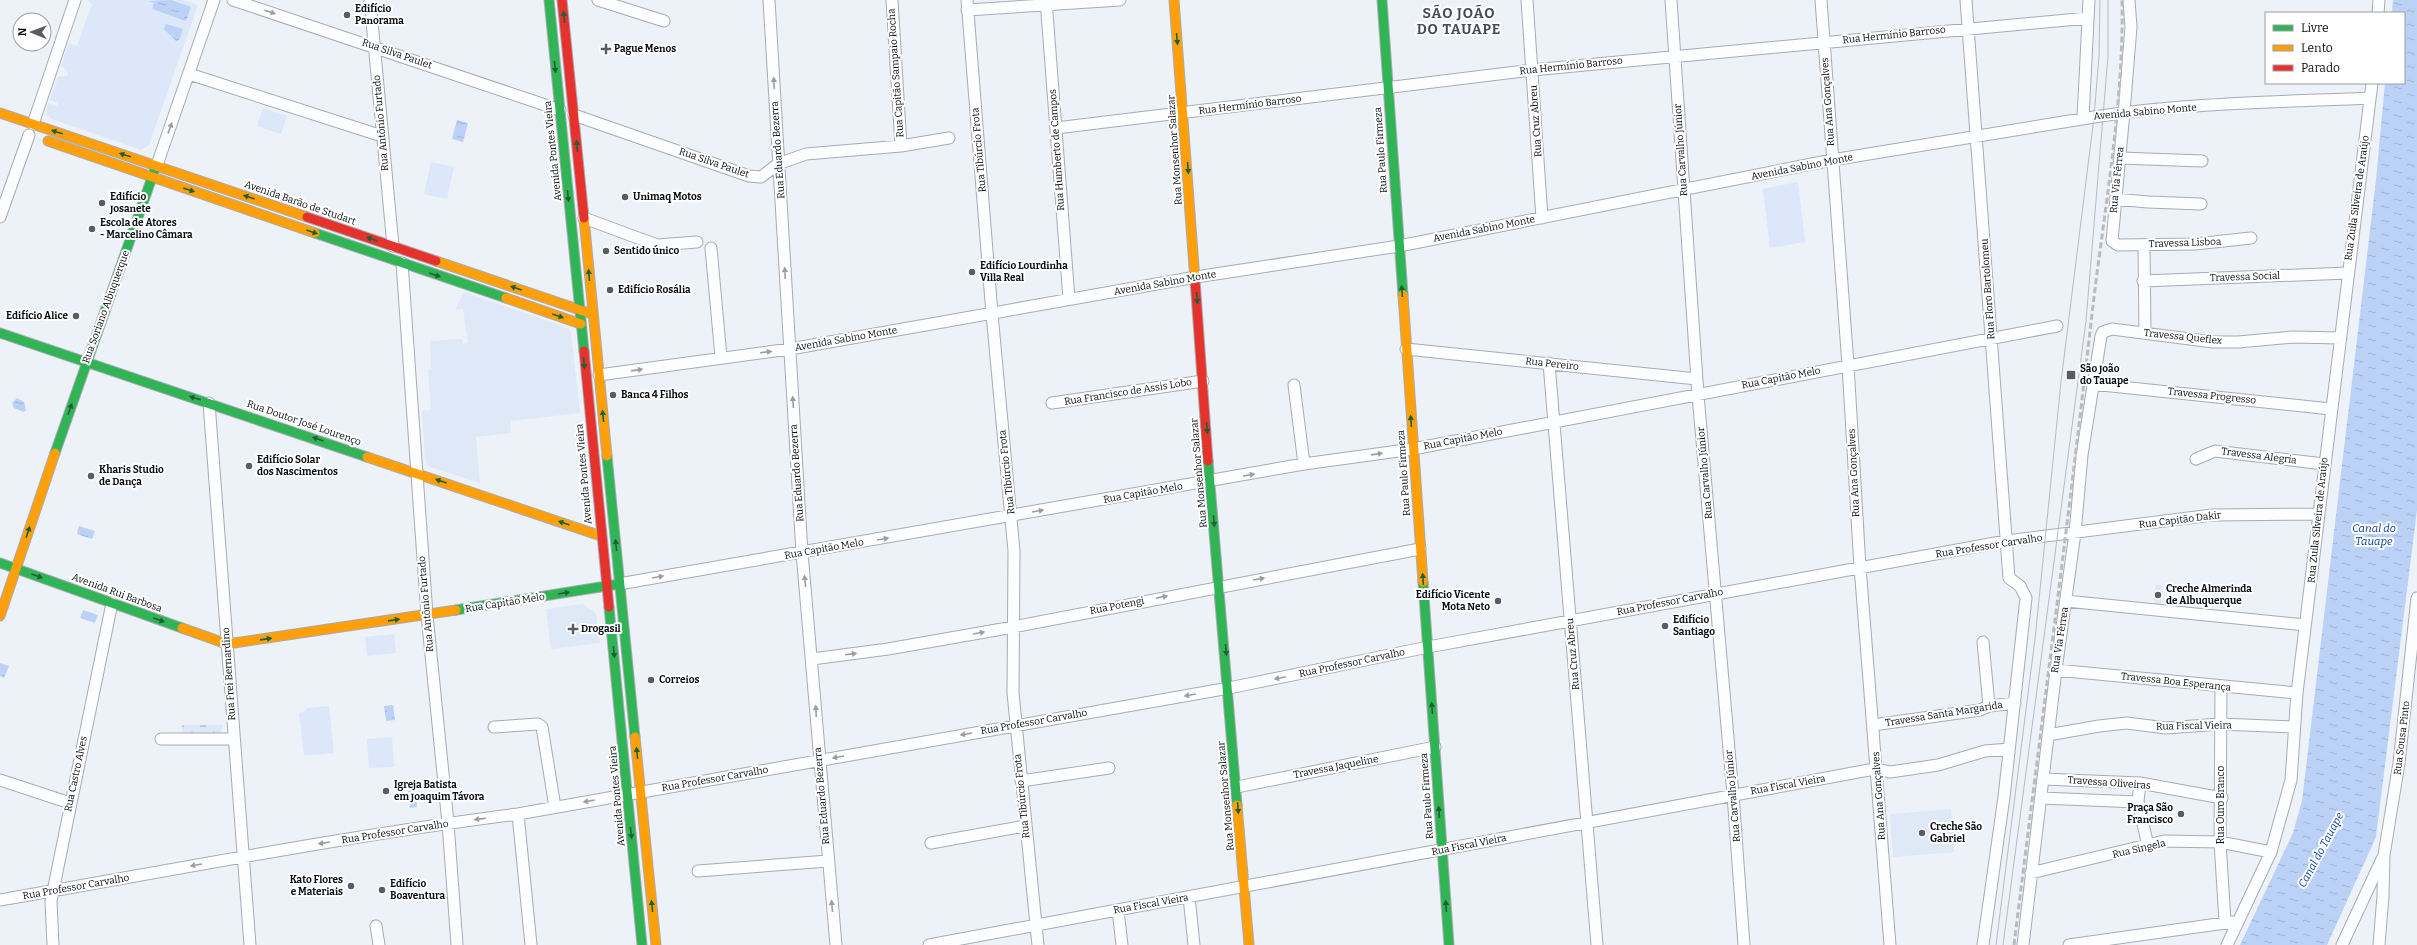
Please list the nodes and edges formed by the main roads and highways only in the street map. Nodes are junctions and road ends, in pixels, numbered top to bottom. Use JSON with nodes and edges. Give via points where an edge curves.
{"nodes":[{"id":1,"x":549,"y":0,"type":"edge"},
{"id":2,"x":562,"y":0,"type":"edge"},
{"id":3,"x":1174,"y":0,"type":"edge"},
{"id":4,"x":1382,"y":0,"type":"edge"},
{"id":5,"x":0,"y":113,"type":"edge"},
{"id":6,"x":28,"y":130,"type":"junction"},
{"id":7,"x":157,"y":165,"type":"junction"},
{"id":8,"x":152,"y":177,"type":"junction"},
{"id":9,"x":580,"y":310,"type":"junction"},
{"id":10,"x":593,"y":314,"type":"junction"},
{"id":11,"x":581,"y":324,"type":"junction"},
{"id":12,"x":0,"y":333,"type":"edge"},
{"id":13,"x":86,"y":363,"type":"junction"},
{"id":14,"x":601,"y":536,"type":"junction"},
{"id":15,"x":0,"y":563,"type":"edge"},
{"id":16,"x":16,"y":569,"type":"junction"},
{"id":17,"x":620,"y":584,"type":"junction"},
{"id":18,"x":607,"y":586,"type":"junction"},
{"id":19,"x":0,"y":616,"type":"edge"},
{"id":20,"x":227,"y":644,"type":"joint"},
{"id":21,"x":642,"y":945,"type":"edge"},
{"id":22,"x":656,"y":945,"type":"edge"},
{"id":23,"x":1249,"y":945,"type":"edge"},
{"id":24,"x":1449,"y":945,"type":"edge"}],
"edges":[{"from":1,"to":9,"type":"main road","name":"Avenida Pontes Vieira","one_way":true},
{"from":10,"to":2,"type":"main road","one_way":true},
{"from":3,"to":23,"type":"main road","name":"Rua Monsenhor Salazar","one_way":true,"via":[[1210,482]]},
{"from":24,"to":4,"type":"main road","name":"Rua Paulo Firmeza","one_way":true},
{"from":5,"to":6,"type":"main road","name":"Avenida Barão de Studart"},
{"from":7,"to":6,"type":"main road","name":"Avenida Barão de Studart","one_way":true},
{"from":6,"to":8,"type":"main road","name":"Avenida Barão de Studart"},
{"from":7,"to":8,"type":"main road","name":"Rua Soriano Albuquerque"},
{"from":9,"to":7,"type":"main road","name":"Avenida Barão de Studart","one_way":true},
{"from":8,"to":11,"type":"main road","name":"Avenida Barão de Studart","one_way":true},
{"from":8,"to":13,"type":"main road","name":"Rua Soriano Albuquerque"},
{"from":9,"to":10,"type":"main road","name":"Avenida Barão de Studart"},
{"from":9,"to":11,"type":"main road","name":"Avenida Pontes Vieira"},
{"from":17,"to":10,"type":"main road","one_way":true},
{"from":11,"to":14,"type":"main road","name":"Avenida Pontes Vieira","one_way":true},
{"from":12,"to":13,"type":"main road","name":"Rua Doutor José Lourenço"},
{"from":14,"to":13,"type":"main road","name":"Rua Doutor José Lourenço","one_way":true},
{"from":16,"to":13,"type":"main road","name":"Rua Soriano Albuquerque","one_way":true},
{"from":14,"to":18,"type":"main road","name":"Avenida Pontes Vieira"},
{"from":15,"to":16,"type":"main road","name":"Avenida Rui Barbosa"},
{"from":16,"to":19,"type":"main road","name":"Rua Soriano Albuquerque"},
{"from":16,"to":20,"type":"main road","name":"Avenida Rui Barbosa","one_way":true},
{"from":17,"to":18,"type":"main road","name":"Rua Capitão Melo"},
{"from":22,"to":17,"type":"main road","one_way":true},
{"from":20,"to":18,"type":"main road","name":"Rua Capitão Melo","one_way":true},
{"from":18,"to":21,"type":"main road","name":"Avenida Pontes Vieira","one_way":true}]}
